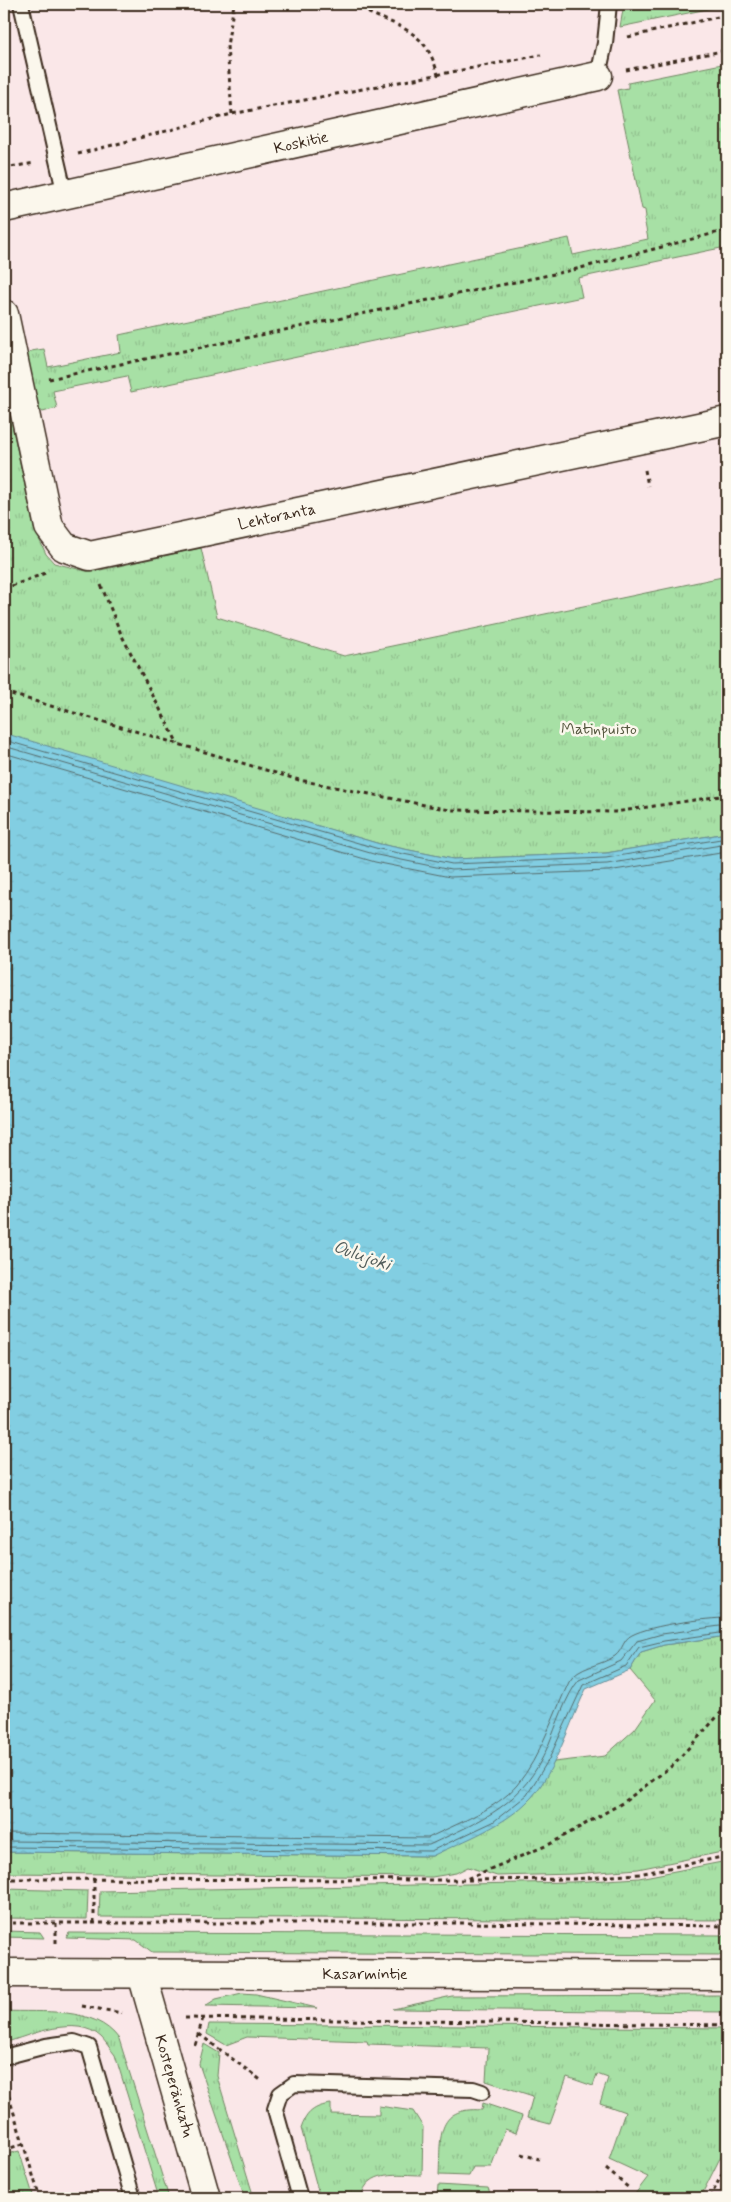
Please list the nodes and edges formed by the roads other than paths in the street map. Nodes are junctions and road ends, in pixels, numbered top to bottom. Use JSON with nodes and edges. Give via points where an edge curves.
{"nodes":[{"id":1,"x":20,"y":4,"type":"edge"},
{"id":2,"x":609,"y":4,"type":"edge"},
{"id":3,"x":598,"y":76,"type":"joint"},
{"id":4,"x":65,"y":195,"type":"junction"},
{"id":5,"x":4,"y":208,"type":"edge"},
{"id":6,"x":4,"y":314,"type":"edge"},
{"id":7,"x":727,"y":421,"type":"edge"},
{"id":8,"x":4,"y":1973,"type":"edge"},
{"id":9,"x":142,"y":1974,"type":"junction"},
{"id":10,"x":727,"y":1976,"type":"edge"},
{"id":11,"x":4,"y":2057,"type":"edge"},
{"id":12,"x":482,"y":2092,"type":"dead end"},
{"id":13,"x":133,"y":2198,"type":"edge"},
{"id":14,"x":206,"y":2198,"type":"edge"},
{"id":15,"x":300,"y":2198,"type":"edge"}],
"edges":[{"from":1,"to":4,"type":"lane"},
{"from":2,"to":3,"type":"lane"},
{"from":3,"to":4,"type":"street","name":"Koskitie"},
{"from":4,"to":5,"type":"street","name":"Koskitie"},
{"from":6,"to":7,"type":"street","name":"Lehtoranta","via":[[49,527],[64,547],[90,556]]},
{"from":8,"to":9,"type":"street","name":"Kasarmintie"},
{"from":9,"to":10,"type":"street","name":"Kasarmintie"},
{"from":9,"to":14,"type":"street","name":"Kosteperänkatu"},
{"from":11,"to":13,"type":"lane","via":[[74,2042],[89,2047]]},
{"from":12,"to":15,"type":"lane","via":[[473,2089],[294,2084],[280,2094],[275,2109]]}]}
